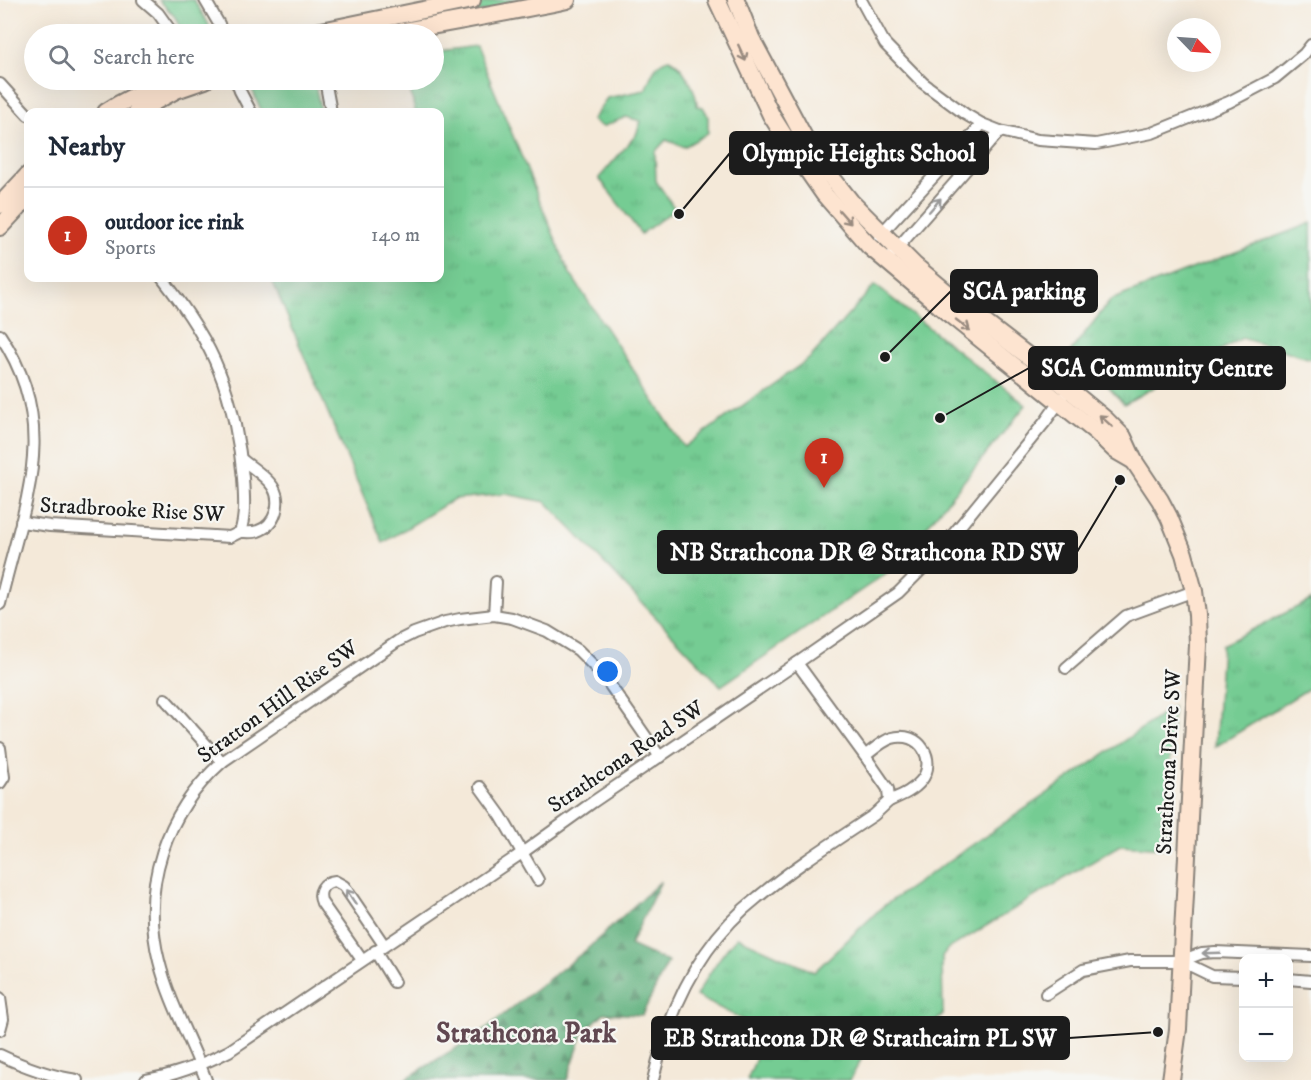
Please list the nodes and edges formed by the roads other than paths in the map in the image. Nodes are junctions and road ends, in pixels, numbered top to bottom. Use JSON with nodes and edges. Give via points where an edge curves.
{"nodes":[{"id":1,"x":143,"y":0,"type":"edge"},
{"id":2,"x":205,"y":0,"type":"edge"},
{"id":3,"x":472,"y":0,"type":"edge"},
{"id":4,"x":567,"y":0,"type":"edge"},
{"id":5,"x":717,"y":0,"type":"edge"},
{"id":6,"x":736,"y":0,"type":"edge"},
{"id":7,"x":747,"y":0,"type":"edge"},
{"id":8,"x":861,"y":0,"type":"edge"},
{"id":9,"x":166,"y":24,"type":"edge"},
{"id":10,"x":219,"y":24,"type":"edge"},
{"id":11,"x":356,"y":24,"type":"edge"},
{"id":12,"x":444,"y":24,"type":"edge"},
{"id":13,"x":751,"y":38,"type":"junction"},
{"id":14,"x":1311,"y":45,"type":"edge"},
{"id":15,"x":0,"y":84,"type":"edge"},
{"id":16,"x":146,"y":90,"type":"edge"},
{"id":17,"x":176,"y":90,"type":"edge"},
{"id":18,"x":240,"y":90,"type":"edge"},
{"id":19,"x":327,"y":90,"type":"edge"},
{"id":20,"x":112,"y":108,"type":"edge"},
{"id":21,"x":143,"y":108,"type":"edge"},
{"id":22,"x":249,"y":108,"type":"edge"},
{"id":23,"x":330,"y":108,"type":"edge"},
{"id":24,"x":24,"y":111,"type":"edge"},
{"id":25,"x":982,"y":124,"type":"junction"},
{"id":26,"x":999,"y":131,"type":"junction"},
{"id":27,"x":24,"y":179,"type":"edge"},
{"id":28,"x":24,"y":201,"type":"edge"},
{"id":29,"x":0,"y":205,"type":"edge"},
{"id":30,"x":0,"y":227,"type":"edge"},
{"id":31,"x":882,"y":234,"type":"junction"},
{"id":32,"x":869,"y":246,"type":"junction"},
{"id":33,"x":891,"y":254,"type":"junction"},
{"id":34,"x":165,"y":282,"type":"edge"},
{"id":35,"x":0,"y":335,"type":"edge"},
{"id":36,"x":1064,"y":396,"type":"junction"},
{"id":37,"x":241,"y":459,"type":"junction"},
{"id":38,"x":21,"y":522,"type":"junction"},
{"id":39,"x":240,"y":532,"type":"junction"},
{"id":40,"x":496,"y":582,"type":"dead end"},
{"id":41,"x":1194,"y":591,"type":"junction"},
{"id":42,"x":0,"y":604,"type":"edge"},
{"id":43,"x":494,"y":615,"type":"junction"},
{"id":44,"x":797,"y":663,"type":"junction"},
{"id":45,"x":1066,"y":668,"type":"dead end"},
{"id":46,"x":165,"y":699,"type":"dead end"},
{"id":47,"x":0,"y":748,"type":"edge"},
{"id":48,"x":865,"y":756,"type":"junction"},
{"id":49,"x":660,"y":757,"type":"junction"},
{"id":50,"x":222,"y":762,"type":"junction"},
{"id":51,"x":0,"y":783,"type":"edge"},
{"id":52,"x":480,"y":788,"type":"dead end"},
{"id":53,"x":890,"y":801,"type":"junction"},
{"id":54,"x":522,"y":853,"type":"junction"},
{"id":55,"x":538,"y":880,"type":"dead end"},
{"id":56,"x":379,"y":948,"type":"junction"},
{"id":57,"x":1311,"y":956,"type":"edge"},
{"id":58,"x":362,"y":960,"type":"junction"},
{"id":59,"x":1181,"y":961,"type":"junction"},
{"id":60,"x":1239,"y":977,"type":"edge"},
{"id":61,"x":1293,"y":980,"type":"edge"},
{"id":62,"x":1311,"y":981,"type":"edge"},
{"id":63,"x":394,"y":982,"type":"dead end"},
{"id":64,"x":1046,"y":994,"type":"dead end"},
{"id":65,"x":0,"y":998,"type":"edge"},
{"id":66,"x":0,"y":1030,"type":"edge"},
{"id":67,"x":0,"y":1055,"type":"edge"},
{"id":68,"x":200,"y":1065,"type":"junction"},
{"id":69,"x":77,"y":1080,"type":"edge"},
{"id":70,"x":146,"y":1080,"type":"edge"},
{"id":71,"x":206,"y":1080,"type":"edge"},
{"id":72,"x":653,"y":1080,"type":"edge"},
{"id":73,"x":1171,"y":1080,"type":"edge"}],
"edges":[{"from":1,"to":9,"type":"street"},
{"from":2,"to":10,"type":"street"},
{"from":3,"to":11,"type":"street"},
{"from":4,"to":12,"type":"street"},
{"from":5,"to":32,"type":"street","name":"Strathcona Drive SW","one_way":true,"via":[[771,115],[824,194]]},
{"from":6,"to":13,"type":"street","name":"Strathcona Drive SW"},
{"from":7,"to":13,"type":"street"},
{"from":8,"to":25,"type":"street","via":[[885,44],[900,60],[923,83]]},
{"from":13,"to":31,"type":"street","name":"Strathcona Drive SW","via":[[813,154],[850,202]]},
{"from":14,"to":26,"type":"street","via":[[1275,78],[1229,102],[1152,133],[1096,144],[1038,140]]},
{"from":15,"to":24,"type":"street"},
{"from":16,"to":20,"type":"street"},
{"from":17,"to":21,"type":"street"},
{"from":18,"to":22,"type":"street"},
{"from":19,"to":23,"type":"street"},
{"from":25,"to":26,"type":"street"},
{"from":25,"to":31,"type":"street"},
{"from":33,"to":26,"type":"street","one_way":true},
{"from":27,"to":29,"type":"street"},
{"from":28,"to":30,"type":"street"},
{"from":31,"to":32,"type":"street"},
{"from":31,"to":33,"type":"street","name":"Strathcona Drive SW"},
{"from":32,"to":33,"type":"street","name":"Strathcona Drive SW"},
{"from":33,"to":36,"type":"street","name":"Strathcona Drive SW","via":[[915,266],[1037,363]]},
{"from":34,"to":37,"type":"street","name":"Stradbrooke Rise SW","via":[[186,309],[220,372]]},
{"from":35,"to":38,"type":"street","via":[[23,378],[33,416],[34,454]]},
{"from":36,"to":41,"type":"street","name":"Strathcona Drive SW","via":[[1106,420],[1123,437],[1174,526]]},
{"from":36,"to":44,"type":"street","name":"Strathcona Road SW","via":[[938,553],[898,593]]},
{"from":37,"to":39,"type":"street","name":"Stradbrooke Rise SW","via":[[244,509]]},
{"from":37,"to":39,"type":"street","name":"Stradbrooke Rise SW","via":[[272,486],[277,507],[263,529]]},
{"from":38,"to":39,"type":"street","name":"Stradbrooke Rise SW","via":[[230,537]]},
{"from":38,"to":42,"type":"street"},
{"from":40,"to":43,"type":"street"},
{"from":41,"to":45,"type":"street","via":[[1126,616]]},
{"from":41,"to":59,"type":"street","name":"Strathcona Drive SW","via":[[1198,645]]},
{"from":43,"to":49,"type":"street","name":"Stratton Hill Rise SW","via":[[547,631],[578,650],[603,675]]},
{"from":43,"to":50,"type":"street","name":"Stratton Hill Rise SW","via":[[445,622],[398,641]]},
{"from":44,"to":48,"type":"street"},
{"from":44,"to":49,"type":"street","name":"Strathcona Road SW"},
{"from":46,"to":50,"type":"street"},
{"from":47,"to":51,"type":"street","via":[[4,777]]},
{"from":48,"to":53,"type":"street","via":[[888,789]]},
{"from":48,"to":53,"type":"street","via":[[900,736],[923,749],[927,772],[908,792]]},
{"from":49,"to":54,"type":"street","name":"Strathcona Road SW"},
{"from":50,"to":68,"type":"street","name":"Stratton Hill Rise SW","via":[[195,789],[177,818],[161,856],[154,892],[159,961]]},
{"from":52,"to":54,"type":"street"},
{"from":53,"to":72,"type":"street","via":[[757,897],[727,927],[699,963],[676,1004]]},
{"from":54,"to":55,"type":"street"},
{"from":54,"to":56,"type":"street","name":"Strathcona Road SW"},
{"from":56,"to":58,"type":"street","name":"Strathcona Road SW"},
{"from":56,"to":58,"type":"street","one_way":true,"via":[[344,886],[335,882],[325,884],[320,893],[322,903]]},
{"from":56,"to":63,"type":"street"},
{"from":57,"to":59,"type":"street","one_way":true,"via":[[1202,953]]},
{"from":58,"to":68,"type":"street","name":"Strathcona Road SW","via":[[229,1051]]},
{"from":59,"to":60,"type":"street","via":[[1212,975]]},
{"from":59,"to":64,"type":"street","via":[[1130,961],[1083,970]]},
{"from":59,"to":73,"type":"street","name":"Strathcona Drive SW"},
{"from":61,"to":62,"type":"street"},
{"from":65,"to":66,"type":"street"},
{"from":67,"to":69,"type":"street","via":[[39,1071]]},
{"from":68,"to":70,"type":"street","name":"Strathcona Road SW"},
{"from":68,"to":71,"type":"street","name":"Stratton Hill Rise SW"}]}
